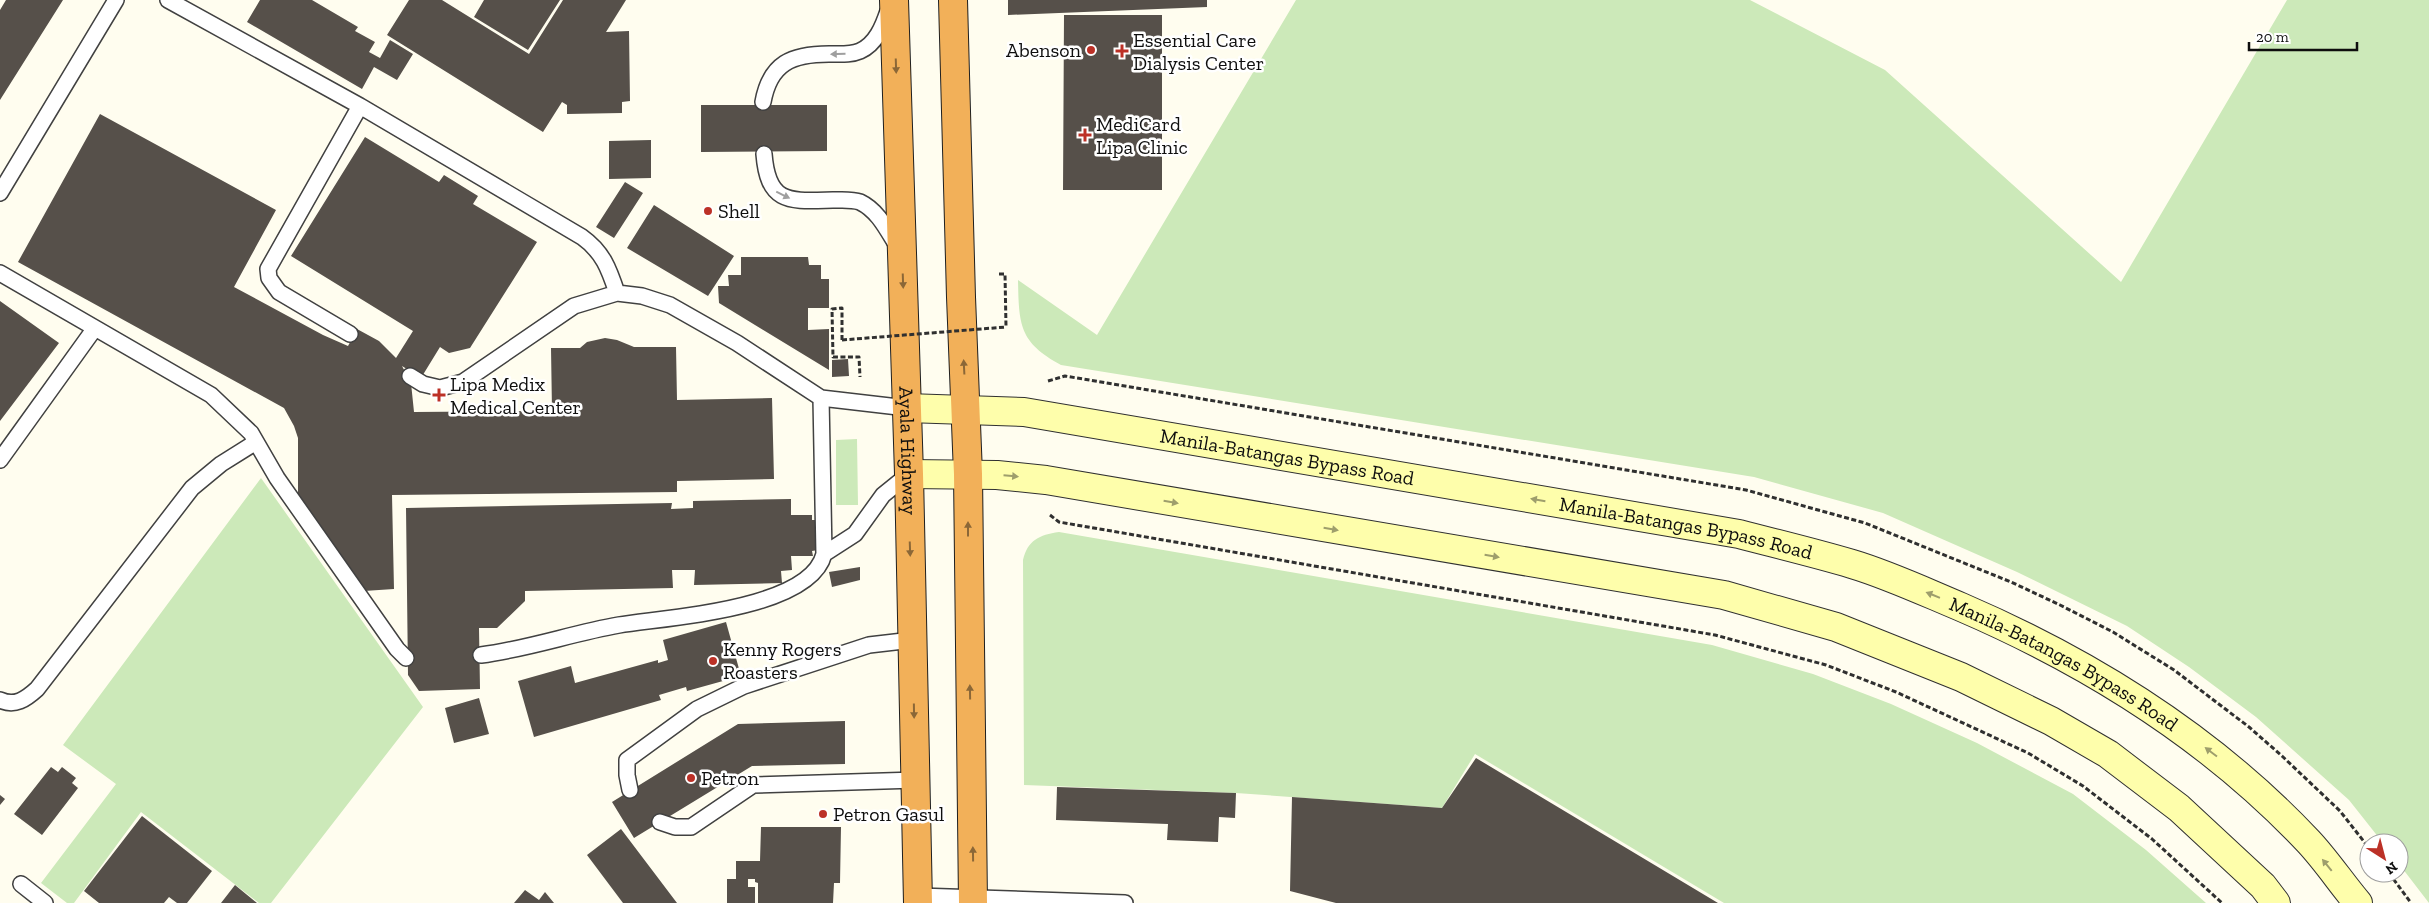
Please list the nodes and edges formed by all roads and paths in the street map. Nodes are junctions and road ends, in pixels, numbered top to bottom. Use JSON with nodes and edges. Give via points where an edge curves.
{"nodes":[{"id":1,"x":116,"y":0,"type":"edge"},
{"id":2,"x":168,"y":0,"type":"edge"},
{"id":3,"x":891,"y":0,"type":"edge"},
{"id":4,"x":894,"y":0,"type":"edge"},
{"id":5,"x":953,"y":0,"type":"edge"},
{"id":6,"x":764,"y":102,"type":"dead end"},
{"id":7,"x":360,"y":106,"type":"junction"},
{"id":8,"x":764,"y":154,"type":"dead end"},
{"id":9,"x":0,"y":193,"type":"edge"},
{"id":10,"x":902,"y":252,"type":"junction"},
{"id":11,"x":0,"y":273,"type":"edge"},
{"id":12,"x":999,"y":274,"type":"dead end"},
{"id":13,"x":617,"y":293,"type":"junction"},
{"id":14,"x":95,"y":328,"type":"junction"},
{"id":15,"x":350,"y":334,"type":"dead end"},
{"id":16,"x":410,"y":376,"type":"dead end"},
{"id":17,"x":860,"y":382,"type":"dead end"},
{"id":18,"x":821,"y":398,"type":"junction"},
{"id":19,"x":907,"y":408,"type":"junction"},
{"id":20,"x":966,"y":411,"type":"junction"},
{"id":21,"x":256,"y":442,"type":"junction"},
{"id":22,"x":0,"y":460,"type":"edge"},
{"id":23,"x":909,"y":474,"type":"junction"},
{"id":24,"x":968,"y":474,"type":"junction"},
{"id":25,"x":1046,"y":512,"type":"dead end"},
{"id":26,"x":824,"y":554,"type":"junction"},
{"id":27,"x":912,"y":640,"type":"junction"},
{"id":28,"x":481,"y":655,"type":"dead end"},
{"id":29,"x":406,"y":658,"type":"dead end"},
{"id":30,"x":0,"y":700,"type":"edge"},
{"id":31,"x":916,"y":780,"type":"junction"},
{"id":32,"x":630,"y":790,"type":"dead end"},
{"id":33,"x":660,"y":822,"type":"dead end"},
{"id":34,"x":2396,"y":883,"type":"edge"},
{"id":35,"x":21,"y":884,"type":"dead end"},
{"id":36,"x":918,"y":900,"type":"edge"},
{"id":37,"x":973,"y":901,"type":"edge"},
{"id":38,"x":45,"y":903,"type":"edge"},
{"id":39,"x":1125,"y":903,"type":"edge"},
{"id":40,"x":2222,"y":903,"type":"edge"},
{"id":41,"x":2276,"y":903,"type":"edge"},
{"id":42,"x":2358,"y":903,"type":"edge"},
{"id":43,"x":2411,"y":903,"type":"edge"}],
"edges":[{"from":1,"to":9,"type":"lane"},
{"from":2,"to":7,"type":"lane"},
{"from":3,"to":6,"type":"lane","one_way":true,"via":[[880,33],[870,44],[851,54],[809,54],[790,60],[774,71],[766,86]]},
{"from":4,"to":10,"type":"highway","name":"Ayala Highway","one_way":true},
{"from":20,"to":5,"type":"highway","one_way":true},
{"from":7,"to":13,"type":"lane","via":[[582,236],[600,252],[608,265]]},
{"from":7,"to":15,"type":"lane","via":[[268,269],[269,278],[279,292]]},
{"from":8,"to":10,"type":"lane","one_way":true,"via":[[768,180],[777,193],[798,200],[859,202],[880,218]]},
{"from":10,"to":19,"type":"highway","name":"Ayala Highway","one_way":true},
{"from":11,"to":14,"type":"lane"},
{"from":12,"to":17,"type":"path","bridge":true,"via":[[1005,274],[1006,327],[842,340],[842,308],[832,309],[833,357],[859,357]]},
{"from":13,"to":16,"type":"lane","via":[[574,306],[463,382],[440,388],[423,384]]},
{"from":13,"to":18,"type":"lane","via":[[656,299],[670,305]]},
{"from":14,"to":21,"type":"lane","via":[[211,395],[244,425]]},
{"from":14,"to":22,"type":"lane"},
{"from":18,"to":19,"type":"lane"},
{"from":18,"to":26,"type":"lane"},
{"from":19,"to":20,"type":"main road","name":"Manila-Batangas Bypass Road"},
{"from":19,"to":23,"type":"highway","name":"Ayala Highway"},
{"from":20,"to":24,"type":"highway"},
{"from":42,"to":20,"type":"main road","name":"Manila-Batangas Bypass Road","one_way":true,"via":[[2309,842],[2254,790],[2220,759],[2146,703],[2088,668],[1991,620],[1854,564],[1739,534],[1024,412]]},
{"from":21,"to":29,"type":"lane"},
{"from":21,"to":30,"type":"lane","via":[[221,464],[192,488],[37,689],[19,702],[7,704]]},
{"from":23,"to":24,"type":"main road"},
{"from":23,"to":26,"type":"lane","via":[[883,495],[855,534]]},
{"from":23,"to":27,"type":"highway","name":"Ayala Highway","one_way":true},
{"from":37,"to":24,"type":"highway","one_way":true},
{"from":24,"to":41,"type":"main road","one_way":true,"via":[[1046,480],[1724,595],[1836,627],[1969,680],[2108,754],[2185,814],[2263,886]]},
{"from":25,"to":40,"type":"path","via":[[1059,522],[1715,635],[1826,665],[1896,692],[2028,753],[2083,786],[2152,839]]},
{"from":26,"to":28,"type":"lane","via":[[816,571],[801,582],[746,604],[699,616],[619,625]]},
{"from":27,"to":31,"type":"highway","name":"Ayala Highway","one_way":true},
{"from":27,"to":32,"type":"lane","via":[[849,651],[744,686],[697,709],[627,760]]},
{"from":31,"to":33,"type":"lane","via":[[753,785],[691,827]]},
{"from":31,"to":36,"type":"highway","name":"Ayala Highway"},
{"from":34,"to":43,"type":"path"},
{"from":35,"to":38,"type":"lane"},
{"from":36,"to":37,"type":"lane"},
{"from":37,"to":39,"type":"lane"}]}
